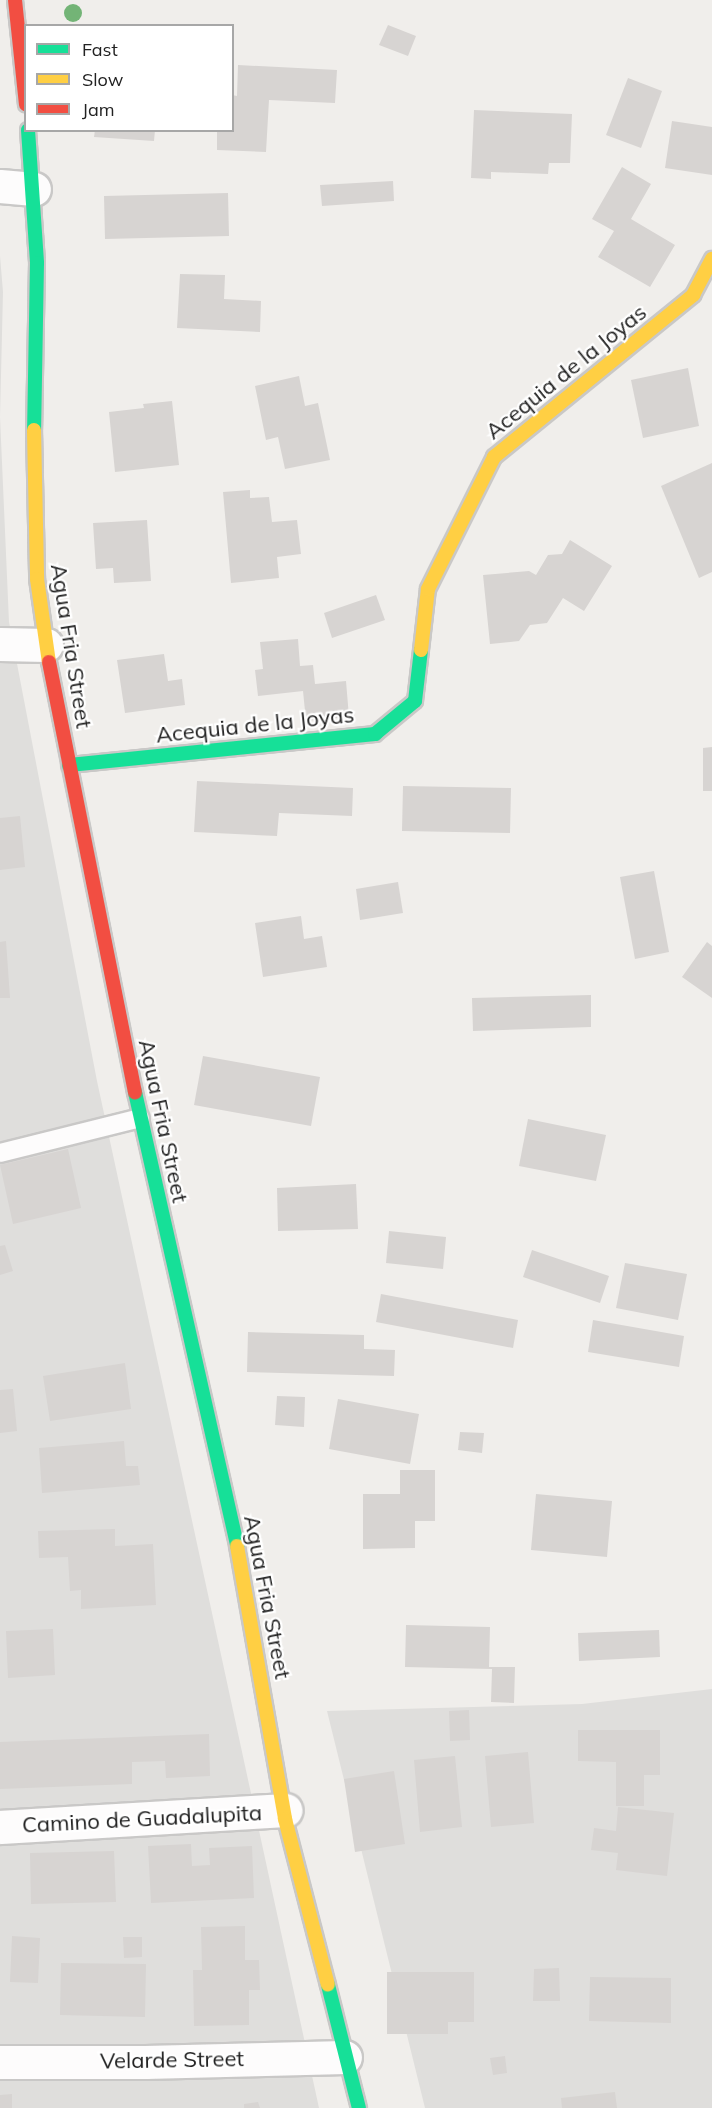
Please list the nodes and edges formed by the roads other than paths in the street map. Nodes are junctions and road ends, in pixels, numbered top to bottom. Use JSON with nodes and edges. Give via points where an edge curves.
{"nodes":[{"id":1,"x":15,"y":0,"type":"edge"},
{"id":2,"x":24,"y":85,"type":"edge"},
{"id":3,"x":28,"y":132,"type":"edge"},
{"id":4,"x":0,"y":186,"type":"edge"},
{"id":5,"x":34,"y":189,"type":"junction"},
{"id":6,"x":712,"y":259,"type":"edge"},
{"id":7,"x":0,"y":644,"type":"edge"},
{"id":8,"x":46,"y":645,"type":"junction"},
{"id":9,"x":69,"y":765,"type":"junction"},
{"id":10,"x":140,"y":1118,"type":"junction"},
{"id":11,"x":0,"y":1153,"type":"edge"},
{"id":12,"x":285,"y":1810,"type":"junction"},
{"id":13,"x":0,"y":1827,"type":"edge"},
{"id":14,"x":345,"y":2057,"type":"junction"},
{"id":15,"x":0,"y":2062,"type":"edge"},
{"id":16,"x":359,"y":2108,"type":"edge"}],
"edges":[{"from":1,"to":2,"type":"street"},
{"from":3,"to":5,"type":"street","name":"Agua Fria Street"},
{"from":4,"to":5,"type":"street"},
{"from":5,"to":8,"type":"street","name":"Agua Fria Street","via":[[33,480],[37,579]]},
{"from":6,"to":9,"type":"street","name":"Acequia de la Joyas","via":[[693,295],[494,457],[428,589],[415,701],[375,734]]},
{"from":7,"to":8,"type":"street"},
{"from":8,"to":9,"type":"street","name":"Agua Fria Street"},
{"from":9,"to":10,"type":"street","name":"Agua Fria Street"},
{"from":10,"to":11,"type":"lane"},
{"from":10,"to":12,"type":"street","name":"Agua Fria Street","via":[[243,1574]]},
{"from":12,"to":13,"type":"street","name":"Camino de Guadalupita"},
{"from":12,"to":14,"type":"street","name":"Agua Fria Street"},
{"from":14,"to":15,"type":"street","name":"Velarde Street"},
{"from":14,"to":16,"type":"street","name":"Agua Fria Street"}]}
